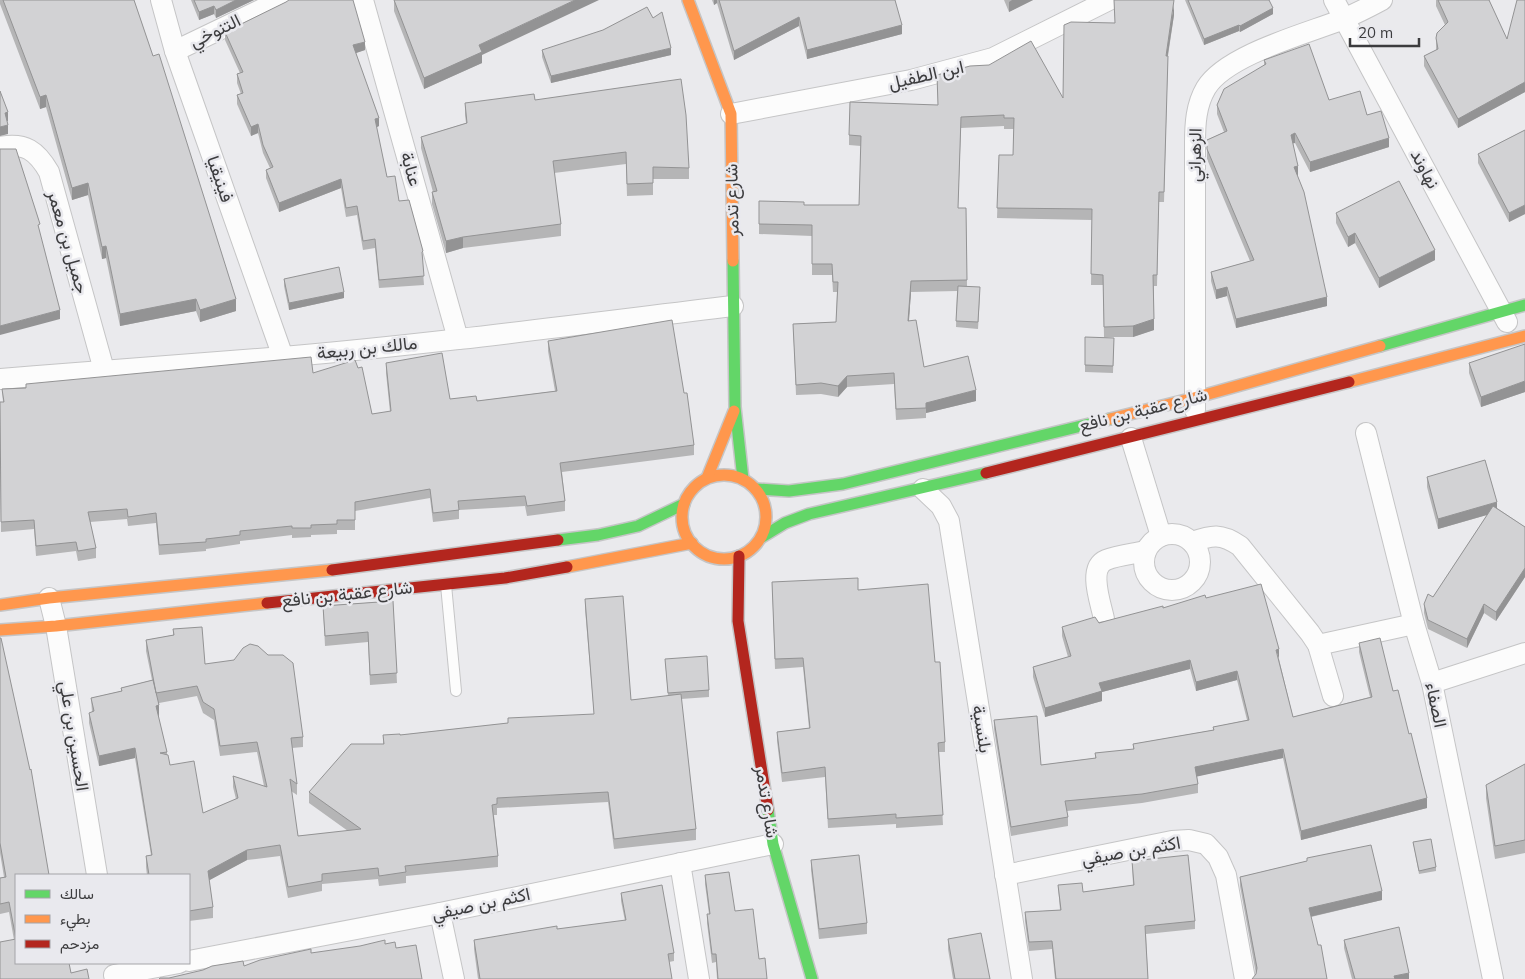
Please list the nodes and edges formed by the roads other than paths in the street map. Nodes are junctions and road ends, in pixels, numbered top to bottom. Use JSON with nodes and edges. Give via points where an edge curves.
{"nodes":[{"id":1,"x":161,"y":0,"type":"edge"},
{"id":2,"x":281,"y":0,"type":"edge"},
{"id":3,"x":363,"y":0,"type":"edge"},
{"id":4,"x":688,"y":0,"type":"edge"},
{"id":5,"x":1108,"y":0,"type":"edge"},
{"id":6,"x":1334,"y":0,"type":"edge"},
{"id":7,"x":1382,"y":0,"type":"edge"},
{"id":8,"x":1344,"y":19,"type":"junction"},
{"id":9,"x":175,"y":50,"type":"junction"},
{"id":10,"x":731,"y":114,"type":"junction"},
{"id":11,"x":0,"y":147,"type":"edge"},
{"id":12,"x":1525,"y":305,"type":"edge"},
{"id":13,"x":733,"y":306,"type":"junction"},
{"id":14,"x":1503,"y":312,"type":"junction"},
{"id":15,"x":1520,"y":337,"type":"edge"},
{"id":16,"x":458,"y":339,"type":"junction"},
{"id":17,"x":283,"y":357,"type":"junction"},
{"id":18,"x":104,"y":370,"type":"junction"},
{"id":19,"x":0,"y":380,"type":"edge"},
{"id":20,"x":1194,"y":398,"type":"junction"},
{"id":21,"x":735,"y":407,"type":"junction"},
{"id":22,"x":1195,"y":422,"type":"junction"},
{"id":23,"x":1366,"y":433,"type":"dead end"},
{"id":24,"x":1131,"y":438,"type":"junction"},
{"id":25,"x":707,"y":478,"type":"junction"},
{"id":26,"x":743,"y":479,"type":"junction"},
{"id":27,"x":756,"y":489,"type":"junction"},
{"id":28,"x":923,"y":489,"type":"junction"},
{"id":29,"x":684,"y":504,"type":"junction"},
{"id":30,"x":1161,"y":536,"type":"junction"},
{"id":31,"x":762,"y":537,"type":"junction"},
{"id":32,"x":1192,"y":542,"type":"junction"},
{"id":33,"x":692,"y":544,"type":"junction"},
{"id":34,"x":1146,"y":552,"type":"junction"},
{"id":35,"x":739,"y":556,"type":"junction"},
{"id":36,"x":446,"y":584,"type":"junction"},
{"id":37,"x":728,"y":594,"type":"dead end"},
{"id":38,"x":49,"y":598,"type":"junction"},
{"id":39,"x":0,"y":605,"type":"edge"},
{"id":40,"x":1104,"y":619,"type":"edge"},
{"id":41,"x":738,"y":621,"type":"junction"},
{"id":42,"x":1414,"y":624,"type":"junction"},
{"id":43,"x":56,"y":626,"type":"junction"},
{"id":44,"x":0,"y":630,"type":"edge"},
{"id":45,"x":1318,"y":645,"type":"junction"},
{"id":46,"x":1523,"y":657,"type":"edge"},
{"id":47,"x":1432,"y":683,"type":"junction"},
{"id":48,"x":456,"y":691,"type":"dead end"},
{"id":49,"x":1333,"y":696,"type":"dead end"},
{"id":50,"x":773,"y":844,"type":"junction"},
{"id":51,"x":680,"y":863,"type":"junction"},
{"id":52,"x":97,"y":874,"type":"edge"},
{"id":53,"x":1005,"y":875,"type":"junction"},
{"id":54,"x":440,"y":913,"type":"junction"},
{"id":55,"x":190,"y":961,"type":"edge"},
{"id":56,"x":172,"y":964,"type":"edge"},
{"id":57,"x":113,"y":972,"type":"edge"},
{"id":58,"x":454,"y":979,"type":"edge"},
{"id":59,"x":699,"y":979,"type":"edge"},
{"id":60,"x":812,"y":979,"type":"edge"},
{"id":61,"x":1022,"y":979,"type":"edge"},
{"id":62,"x":1245,"y":979,"type":"edge"},
{"id":63,"x":1493,"y":979,"type":"edge"}],
"edges":[{"from":1,"to":9,"type":"street","name":"فينيقيا"},
{"from":2,"to":9,"type":"street","name":"التنوخي"},
{"from":3,"to":16,"type":"street","name":"عنابة"},
{"from":4,"to":10,"type":"street","name":"شارع تدمر"},
{"from":5,"to":10,"type":"street","name":"ابن الطفيل","via":[[993,58],[912,80]]},
{"from":6,"to":8,"type":"street","name":"نهاوند"},
{"from":7,"to":8,"type":"street","name":"الزهراني"},
{"from":8,"to":14,"type":"street","name":"نهاوند"},
{"from":8,"to":20,"type":"street","name":"الزهراني","via":[[1250,54],[1226,68],[1206,88],[1199,105],[1194,144]]},
{"from":9,"to":17,"type":"street","name":"فينيقيا"},
{"from":10,"to":13,"type":"street","name":"شارع تدمر"},
{"from":11,"to":18,"type":"street","name":"جميل بن معمر","via":[[27,148],[41,158],[49,172]]},
{"from":12,"to":14,"type":"street","name":"شارع عقبة بن نافع"},
{"from":13,"to":16,"type":"street","name":"مالك بن ربيعة"},
{"from":13,"to":21,"type":"street","name":"شارع تدمر"},
{"from":14,"to":15,"type":"street","name":"نهاوند"},
{"from":14,"to":20,"type":"street","name":"شارع عقبة بن نافع"},
{"from":15,"to":22,"type":"street","name":"شارع عقبة بن نافع"},
{"from":16,"to":17,"type":"street","name":"مالك بن ربيعة"},
{"from":17,"to":18,"type":"street","name":"مالك بن ربيعة"},
{"from":18,"to":19,"type":"street","name":"مالك بن ربيعة"},
{"from":20,"to":22,"type":"street","name":"الزهراني"},
{"from":20,"to":27,"type":"street","name":"شارع عقبة بن نافع","via":[[843,484],[789,491]]},
{"from":21,"to":25,"type":"street","name":"شارع تدمر"},
{"from":21,"to":26,"type":"street","name":"شارع تدمر"},
{"from":22,"to":24,"type":"street","name":"شارع عقبة بن نافع"},
{"from":23,"to":42,"type":"street","name":"الصفاء"},
{"from":24,"to":28,"type":"street","name":"شارع عقبة بن نافع"},
{"from":24,"to":30,"type":"street"},
{"from":25,"to":26,"type":"street","via":[[725,475]]},
{"from":25,"to":29,"type":"street","via":[[692,489]]},
{"from":26,"to":27,"type":"street"},
{"from":27,"to":31,"type":"street","via":[[766,512]]},
{"from":28,"to":31,"type":"street","name":"شارع عقبة بن نافع","via":[[809,514],[784,523]]},
{"from":28,"to":53,"type":"street","name":"بلنسية","via":[[941,506],[949,521]]},
{"from":29,"to":33,"type":"street","via":[[682,518]]},
{"from":29,"to":38,"type":"street","name":"شارع عقبة بن نافع","via":[[638,526],[573,539],[350,568]]},
{"from":30,"to":32,"type":"street","via":[[1181,535]]},
{"from":30,"to":34,"type":"street"},
{"from":31,"to":35,"type":"street"},
{"from":32,"to":34,"type":"street","via":[[1199,555],[1198,570],[1190,583],[1177,589],[1162,588],[1150,580],[1144,566]]},
{"from":32,"to":45,"type":"street","via":[[1210,536],[1231,540],[1240,546]]},
{"from":33,"to":35,"type":"street","via":[[716,562]]},
{"from":33,"to":36,"type":"street","name":"شارع عقبة بن نافع","via":[[505,578]]},
{"from":34,"to":40,"type":"street","via":[[1104,560],[1098,567],[1095,576]]},
{"from":35,"to":41,"type":"street","name":"شارع تدمر"},
{"from":36,"to":43,"type":"street","name":"شارع عقبة بن نافع"},
{"from":36,"to":48,"type":"lane"},
{"from":37,"to":41,"type":"street","name":"شارع تدمر"},
{"from":38,"to":39,"type":"street","name":"شارع عقبة بن نافع"},
{"from":38,"to":43,"type":"street","name":"الحسين بن علي"},
{"from":41,"to":50,"type":"street","name":"شارع تدمر"},
{"from":42,"to":45,"type":"street"},
{"from":42,"to":47,"type":"street","name":"الصفاء"},
{"from":43,"to":44,"type":"street","name":"شارع عقبة بن نافع"},
{"from":43,"to":52,"type":"street","name":"الحسين بن علي"},
{"from":45,"to":49,"type":"street"},
{"from":46,"to":47,"type":"street"},
{"from":47,"to":63,"type":"street","name":"الصفاء"},
{"from":50,"to":51,"type":"street","name":"اكثم بن صيفي"},
{"from":50,"to":60,"type":"street","name":"شارع تدمر"},
{"from":51,"to":54,"type":"street","name":"اكثم بن صيفي"},
{"from":51,"to":59,"type":"street"},
{"from":53,"to":61,"type":"street","name":"بلنسية"},
{"from":53,"to":62,"type":"street","name":"اكثم بن صيفي","via":[[1172,841],[1206,844],[1218,857],[1226,875]]},
{"from":54,"to":55,"type":"street","name":"اكثم بن صيفي"},
{"from":54,"to":58,"type":"street"},
{"from":56,"to":57,"type":"street"}]}
